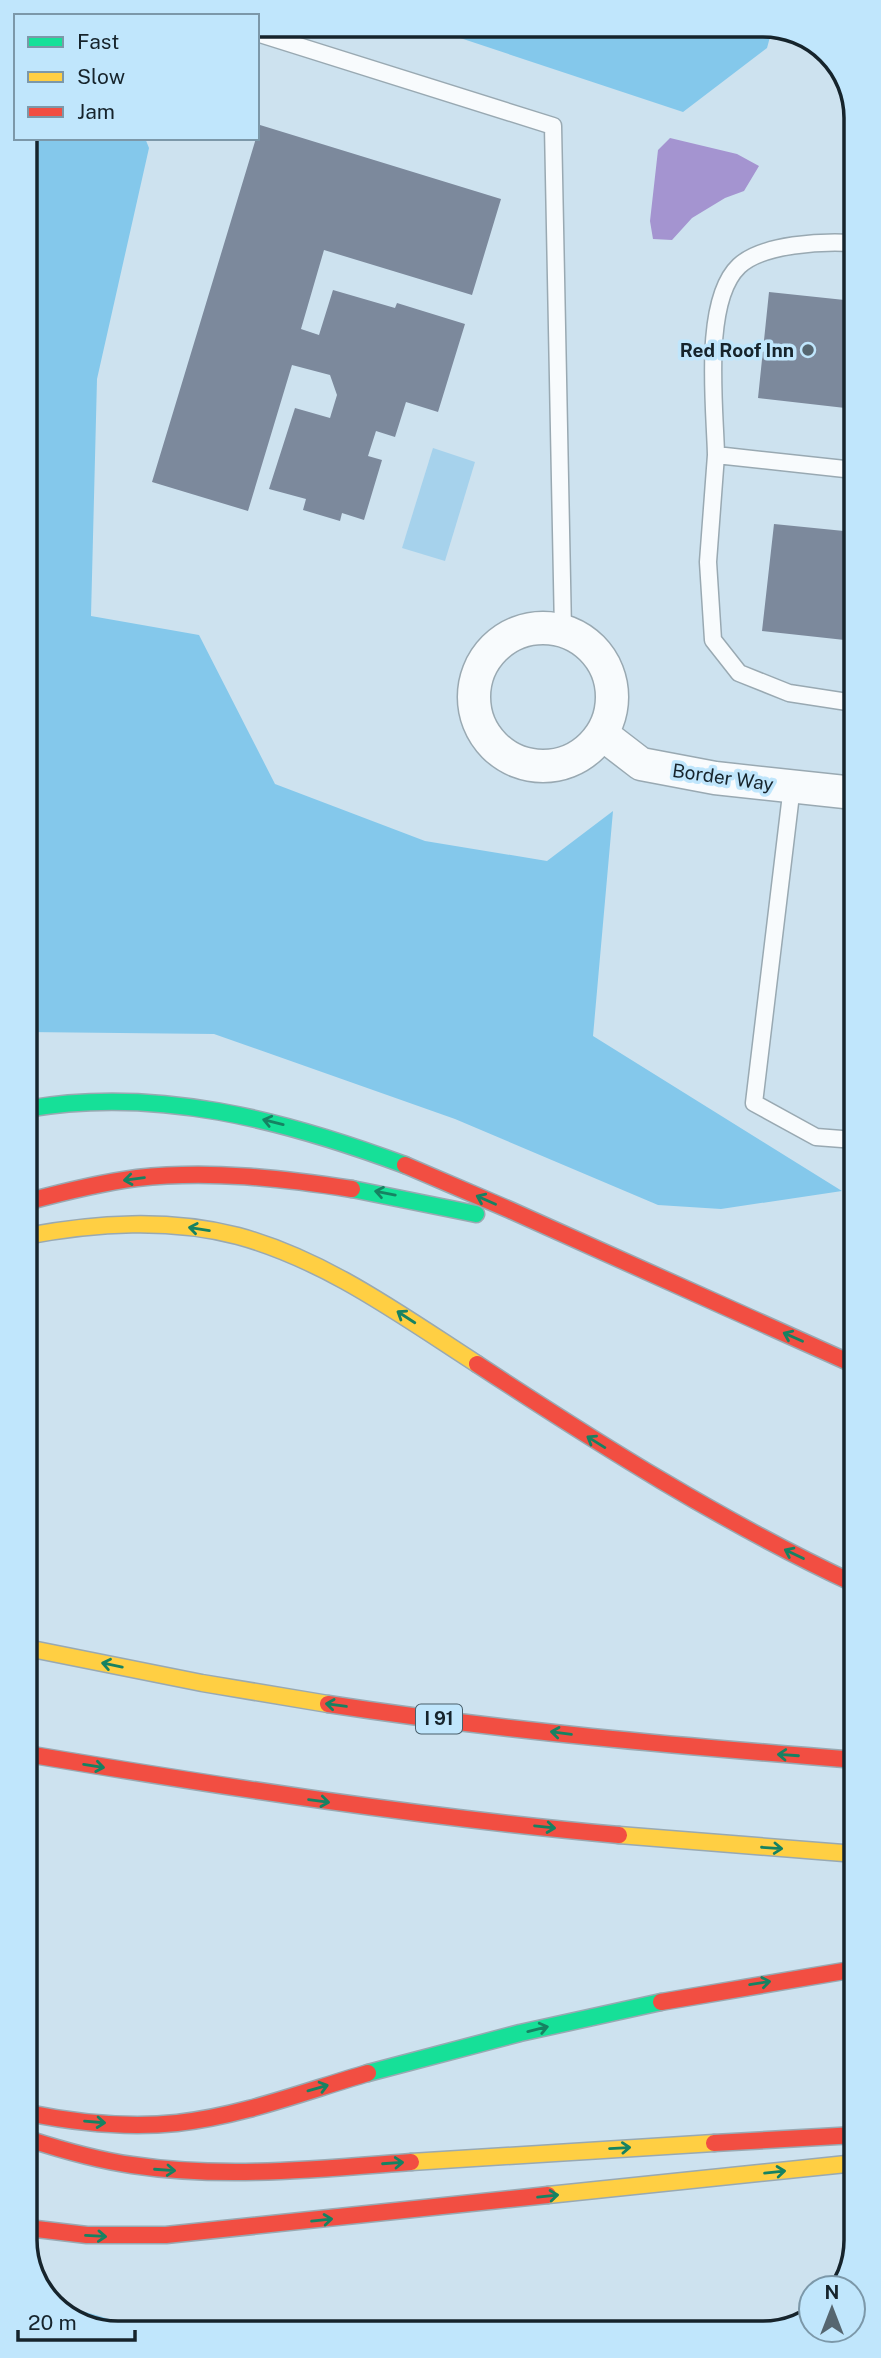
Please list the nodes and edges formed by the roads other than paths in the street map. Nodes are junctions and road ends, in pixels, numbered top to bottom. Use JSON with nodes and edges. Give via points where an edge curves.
{"nodes":[{"id":1,"x":270,"y":37,"type":"edge"},
{"id":2,"x":844,"y":242,"type":"edge"},
{"id":3,"x":716,"y":455,"type":"junction"},
{"id":4,"x":844,"y":469,"type":"edge"},
{"id":5,"x":563,"y":631,"type":"junction"},
{"id":6,"x":844,"y":701,"type":"edge"},
{"id":7,"x":601,"y":734,"type":"junction"},
{"id":8,"x":792,"y":786,"type":"junction"},
{"id":9,"x":844,"y":792,"type":"edge"},
{"id":10,"x":37,"y":1108,"type":"edge"},
{"id":11,"x":844,"y":1139,"type":"edge"},
{"id":12,"x":37,"y":1199,"type":"edge"},
{"id":13,"x":37,"y":1234,"type":"edge"},
{"id":14,"x":683,"y":1287,"type":"junction"},
{"id":15,"x":844,"y":1360,"type":"edge"},
{"id":16,"x":844,"y":1578,"type":"edge"},
{"id":17,"x":37,"y":1650,"type":"edge"},
{"id":18,"x":37,"y":1757,"type":"edge"},
{"id":19,"x":844,"y":1759,"type":"edge"},
{"id":20,"x":844,"y":1853,"type":"edge"},
{"id":21,"x":844,"y":1971,"type":"edge"},
{"id":22,"x":37,"y":2115,"type":"edge"},
{"id":23,"x":844,"y":2136,"type":"edge"},
{"id":24,"x":37,"y":2142,"type":"edge"},
{"id":25,"x":844,"y":2165,"type":"edge"},
{"id":26,"x":37,"y":2229,"type":"edge"}],
"edges":[{"from":1,"to":5,"type":"lane","via":[[553,126]]},
{"from":2,"to":3,"type":"lane","via":[[768,250],[739,265],[722,291],[713,348]]},
{"from":3,"to":4,"type":"lane"},
{"from":3,"to":6,"type":"lane","via":[[708,562],[713,640],[739,673],[789,693]]},
{"from":5,"to":7,"type":"street","via":[[598,654],[608,673],[610,715]]},
{"from":5,"to":7,"type":"street","via":[[519,632],[498,644],[483,662],[474,685],[474,708],[482,731],[497,749],[518,761],[541,766],[575,757]]},
{"from":7,"to":8,"type":"street","name":"Border Way","via":[[641,764]]},
{"from":8,"to":9,"type":"street","name":"Border Way"},
{"from":8,"to":11,"type":"lane","via":[[754,1102],[816,1137]]},
{"from":14,"to":10,"type":"highway","one_way":true,"via":[[398,1161],[326,1136],[208,1108],[81,1102]]},
{"from":14,"to":12,"type":"highway","one_way":true,"via":[[530,1230],[349,1186],[276,1178],[174,1176],[105,1183]]},
{"from":16,"to":13,"type":"highway","one_way":true,"via":[[670,1487],[394,1309],[291,1255],[238,1237],[172,1225],[114,1224]]},
{"from":15,"to":14,"type":"highway","one_way":true},
{"from":19,"to":17,"type":"highway","number":"I 91","one_way":true,"via":[[451,1721],[296,1699]]},
{"from":18,"to":20,"type":"highway","one_way":true,"via":[[450,1818]]},
{"from":22,"to":21,"type":"highway","one_way":true,"via":[[127,2125],[195,2120],[611,2012]]},
{"from":24,"to":23,"type":"highway","one_way":true,"via":[[120,2164],[198,2172]]},
{"from":26,"to":25,"type":"highway","one_way":true,"via":[[87,2235],[166,2235]]}]}
